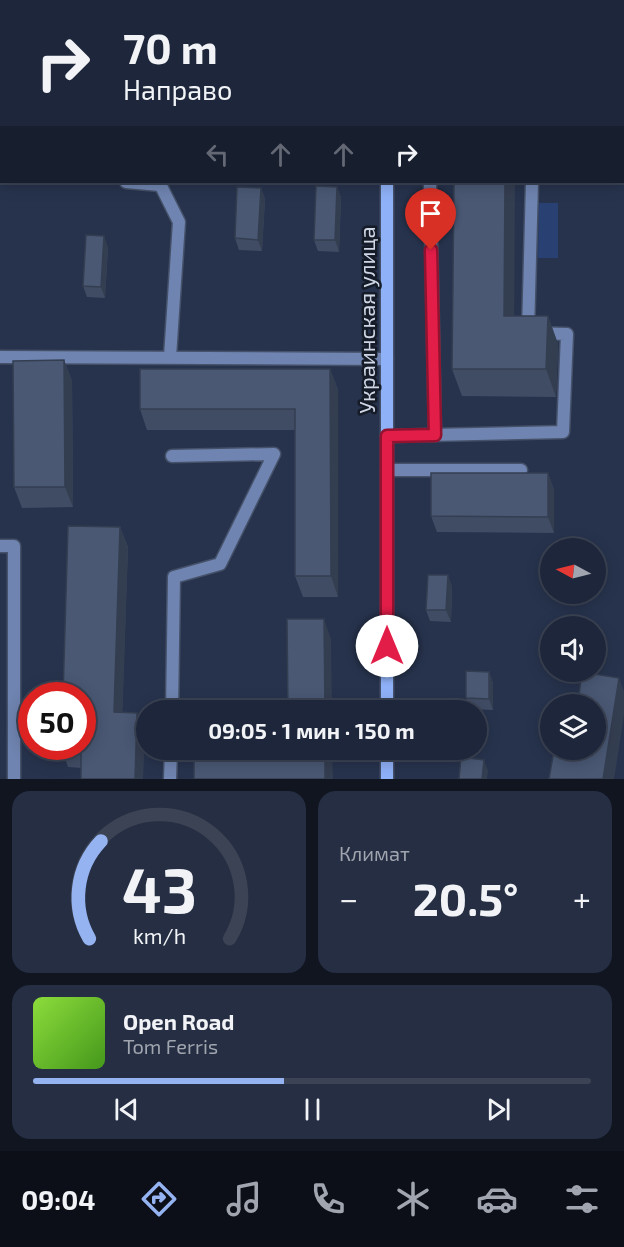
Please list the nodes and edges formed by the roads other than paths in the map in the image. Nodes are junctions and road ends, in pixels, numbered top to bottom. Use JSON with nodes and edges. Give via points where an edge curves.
{"nodes":[{"id":1,"x":160,"y":183,"type":"edge"},
{"id":2,"x":387,"y":183,"type":"edge"},
{"id":3,"x":430,"y":183,"type":"edge"},
{"id":4,"x":532,"y":183,"type":"edge"},
{"id":5,"x":0,"y":357,"type":"edge"},
{"id":6,"x":170,"y":357,"type":"junction"},
{"id":7,"x":387,"y":359,"type":"junction"},
{"id":8,"x":435,"y":435,"type":"junction"},
{"id":9,"x":387,"y":436,"type":"junction"},
{"id":10,"x":172,"y":456,"type":"dead end"},
{"id":11,"x":520,"y":470,"type":"edge"},
{"id":12,"x":387,"y":471,"type":"junction"},
{"id":13,"x":0,"y":546,"type":"edge"},
{"id":14,"x":172,"y":700,"type":"edge"},
{"id":15,"x":387,"y":700,"type":"edge"},
{"id":16,"x":171,"y":760,"type":"edge"},
{"id":17,"x":387,"y":760,"type":"edge"},
{"id":18,"x":14,"y":779,"type":"edge"},
{"id":19,"x":170,"y":779,"type":"edge"},
{"id":20,"x":387,"y":779,"type":"edge"}],
"edges":[{"from":1,"to":6,"type":"lane","via":[[178,222]]},
{"from":2,"to":7,"type":"main road","name":"Украинская улица"},
{"from":3,"to":8,"type":"lane"},
{"from":4,"to":8,"type":"lane","via":[[528,333],[567,334],[564,432]]},
{"from":5,"to":6,"type":"lane"},
{"from":6,"to":7,"type":"lane"},
{"from":7,"to":9,"type":"main road","name":"Украинская улица"},
{"from":8,"to":9,"type":"lane"},
{"from":9,"to":12,"type":"main road","name":"Украинская улица"},
{"from":10,"to":14,"type":"lane","via":[[274,454],[220,564],[174,577]]},
{"from":11,"to":12,"type":"lane"},
{"from":12,"to":15,"type":"main road","name":"Украинская улица"},
{"from":13,"to":18,"type":"lane","via":[[14,546]]},
{"from":16,"to":19,"type":"lane"},
{"from":17,"to":20,"type":"main road"}]}
